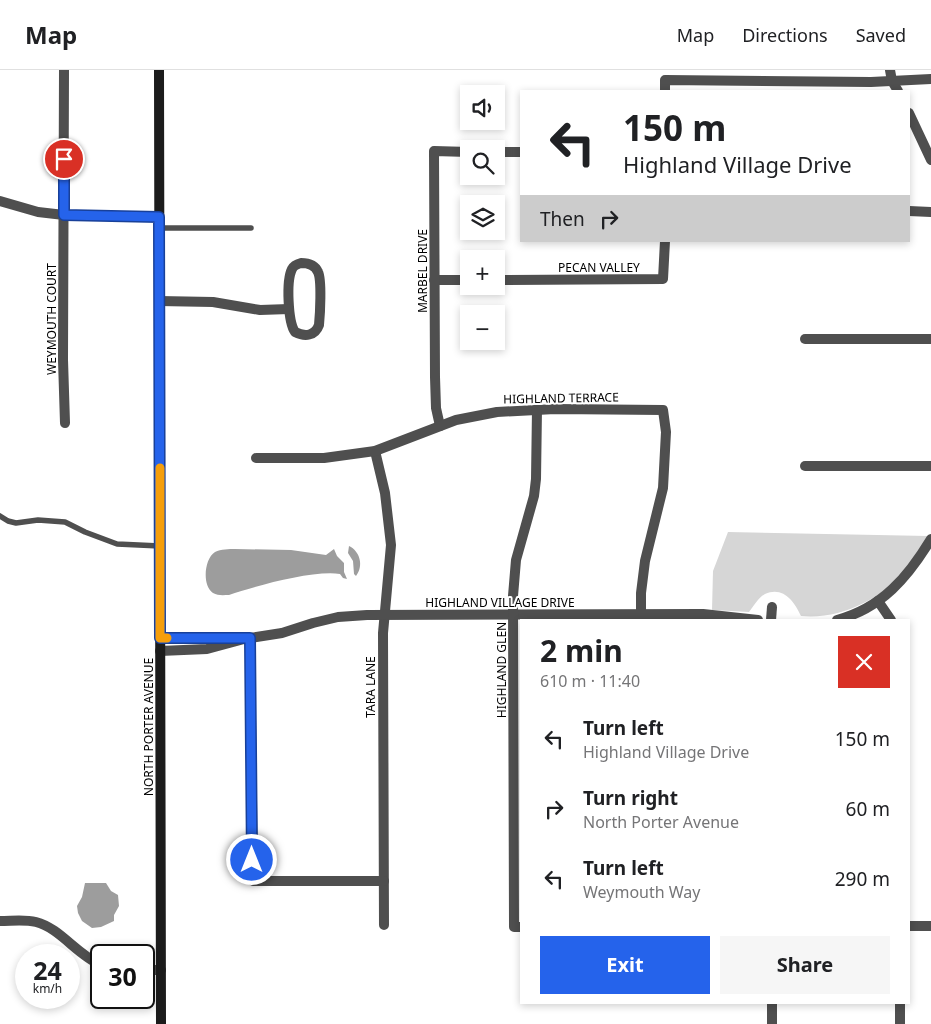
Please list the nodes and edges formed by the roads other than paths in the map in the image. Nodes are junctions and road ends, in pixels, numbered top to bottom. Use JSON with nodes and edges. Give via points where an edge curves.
{"nodes":[{"id":1,"x":64,"y":70,"type":"edge"},
{"id":2,"x":159,"y":70,"type":"edge"},
{"id":3,"x":890,"y":70,"type":"edge"},
{"id":4,"x":931,"y":79,"type":"edge"},
{"id":5,"x":892,"y":81,"type":"junction"},
{"id":6,"x":665,"y":90,"type":"edge"},
{"id":7,"x":897,"y":90,"type":"edge"},
{"id":8,"x":910,"y":116,"type":"edge"},
{"id":9,"x":460,"y":152,"type":"edge"},
{"id":10,"x":505,"y":152,"type":"edge"},
{"id":11,"x":520,"y":152,"type":"edge"},
{"id":12,"x":931,"y":160,"type":"edge"},
{"id":13,"x":0,"y":201,"type":"edge"},
{"id":14,"x":910,"y":211,"type":"edge"},
{"id":15,"x":931,"y":212,"type":"edge"},
{"id":16,"x":64,"y":215,"type":"junction"},
{"id":17,"x":159,"y":217,"type":"junction"},
{"id":18,"x":159,"y":228,"type":"junction"},
{"id":19,"x":251,"y":228,"type":"dead end"},
{"id":20,"x":665,"y":242,"type":"edge"},
{"id":21,"x":434,"y":280,"type":"junction"},
{"id":22,"x":460,"y":280,"type":"edge"},
{"id":23,"x":505,"y":280,"type":"edge"},
{"id":24,"x":160,"y":301,"type":"junction"},
{"id":25,"x":289,"y":309,"type":"junction"},
{"id":26,"x":805,"y":339,"type":"dead end"},
{"id":27,"x":931,"y":339,"type":"edge"},
{"id":28,"x":537,"y":409,"type":"junction"},
{"id":29,"x":64,"y":424,"type":"dead end"},
{"id":30,"x":440,"y":426,"type":"junction"},
{"id":31,"x":375,"y":451,"type":"junction"},
{"id":32,"x":256,"y":458,"type":"dead end"},
{"id":33,"x":805,"y":466,"type":"dead end"},
{"id":34,"x":931,"y":466,"type":"edge"},
{"id":35,"x":0,"y":516,"type":"edge"},
{"id":36,"x":931,"y":539,"type":"edge"},
{"id":37,"x":160,"y":546,"type":"junction"},
{"id":38,"x":878,"y":600,"type":"junction"},
{"id":39,"x":772,"y":607,"type":"dead end"},
{"id":40,"x":513,"y":614,"type":"junction"},
{"id":41,"x":383,"y":615,"type":"junction"},
{"id":42,"x":641,"y":617,"type":"edge"},
{"id":43,"x":751,"y":619,"type":"edge"},
{"id":44,"x":771,"y":619,"type":"edge"},
{"id":45,"x":840,"y":619,"type":"edge"},
{"id":46,"x":889,"y":619,"type":"edge"},
{"id":47,"x":160,"y":638,"type":"junction"},
{"id":48,"x":247,"y":639,"type":"junction"},
{"id":49,"x":160,"y":651,"type":"junction"},
{"id":50,"x":384,"y":881,"type":"junction"},
{"id":51,"x":0,"y":920,"type":"edge"},
{"id":52,"x":384,"y":925,"type":"dead end"},
{"id":53,"x":910,"y":926,"type":"edge"},
{"id":54,"x":931,"y":926,"type":"edge"},
{"id":55,"x":520,"y":927,"type":"edge"},
{"id":56,"x":90,"y":958,"type":"edge"},
{"id":57,"x":155,"y":970,"type":"edge"},
{"id":58,"x":161,"y":970,"type":"junction"},
{"id":59,"x":772,"y":1004,"type":"edge"},
{"id":60,"x":900,"y":1004,"type":"edge"},
{"id":61,"x":161,"y":1024,"type":"edge"},
{"id":62,"x":772,"y":1024,"type":"edge"},
{"id":63,"x":900,"y":1024,"type":"edge"}],
"edges":[{"from":1,"to":16,"type":"street","name":"WEYMOUTH COURT"},
{"from":2,"to":17,"type":"main road","name":"NORTH PORTER AVENUE"},
{"from":3,"to":5,"type":"street"},
{"from":4,"to":5,"type":"street"},
{"from":5,"to":6,"type":"street","via":[[665,80]]},
{"from":5,"to":7,"type":"street"},
{"from":8,"to":12,"type":"street"},
{"from":9,"to":21,"type":"street","name":"MARBEL DRIVE","via":[[434,151]]},
{"from":10,"to":11,"type":"street"},
{"from":13,"to":16,"type":"street","via":[[38,212]]},
{"from":14,"to":15,"type":"street"},
{"from":16,"to":17,"type":"street"},
{"from":16,"to":29,"type":"street","name":"WEYMOUTH COURT"},
{"from":17,"to":18,"type":"main road","name":"NORTH PORTER AVENUE"},
{"from":18,"to":19,"type":"lane"},
{"from":18,"to":24,"type":"main road","name":"NORTH PORTER AVENUE"},
{"from":20,"to":23,"type":"street","name":"PECAN VALLEY","via":[[663,279]]},
{"from":21,"to":22,"type":"street"},
{"from":21,"to":30,"type":"street","name":"MARBEL DRIVE","via":[[435,397]]},
{"from":24,"to":25,"type":"street","via":[[202,301],[260,310]]},
{"from":24,"to":37,"type":"main road","name":"NORTH PORTER AVENUE"},
{"from":25,"to":25,"type":"street","via":[[289,319],[295,332],[304,336],[317,330],[320,278],[311,264],[301,262],[292,267]]},
{"from":26,"to":27,"type":"street"},
{"from":28,"to":30,"type":"street","name":"HIGHLAND TERRACE","via":[[478,415]]},
{"from":28,"to":40,"type":"street","name":"HIGHLAND GLEN","via":[[536,479],[516,560]]},
{"from":28,"to":42,"type":"street","name":"HIGHLAND TERRACE","via":[[663,410],[666,432],[663,488],[645,561]]},
{"from":30,"to":31,"type":"street","name":"HIGHLAND TERRACE"},
{"from":31,"to":32,"type":"street","name":"HIGHLAND TERRACE","via":[[324,458]]},
{"from":31,"to":41,"type":"street","name":"TARA LANE","via":[[385,493],[391,545]]},
{"from":33,"to":34,"type":"street"},
{"from":35,"to":37,"type":"lane","via":[[16,523],[38,520],[65,522],[116,544]]},
{"from":36,"to":38,"type":"street","via":[[903,580]]},
{"from":37,"to":47,"type":"main road","name":"NORTH PORTER AVENUE"},
{"from":38,"to":45,"type":"street","via":[[858,613]]},
{"from":38,"to":46,"type":"street"},
{"from":39,"to":44,"type":"street"},
{"from":40,"to":41,"type":"street","name":"HIGHLAND VILLAGE DRIVE"},
{"from":40,"to":42,"type":"street","name":"HIGHLAND VILLAGE DRIVE"},
{"from":40,"to":55,"type":"street","name":"HIGHLAND GLEN","via":[[514,927]]},
{"from":41,"to":48,"type":"street","name":"HIGHLAND VILLAGE DRIVE","via":[[338,617]]},
{"from":41,"to":50,"type":"street","name":"TARA LANE"},
{"from":42,"to":43,"type":"street","name":"HIGHLAND VILLAGE DRIVE","via":[[717,614]]},
{"from":47,"to":48,"type":"street","name":"HIGHLAND VILLAGE DRIVE"},
{"from":47,"to":49,"type":"main road","name":"NORTH PORTER AVENUE"},
{"from":48,"to":49,"type":"street","name":"HIGHLAND VILLAGE DRIVE","via":[[207,649]]},
{"from":48,"to":50,"type":"street","via":[[253,881]]},
{"from":49,"to":58,"type":"main road","name":"NORTH PORTER AVENUE"},
{"from":50,"to":52,"type":"street","name":"TARA LANE"},
{"from":51,"to":56,"type":"street","via":[[35,922]]},
{"from":53,"to":54,"type":"street"},
{"from":57,"to":58,"type":"street"},
{"from":58,"to":61,"type":"main road","name":"NORTH PORTER AVENUE"},
{"from":59,"to":62,"type":"street"},
{"from":60,"to":63,"type":"street"}]}
